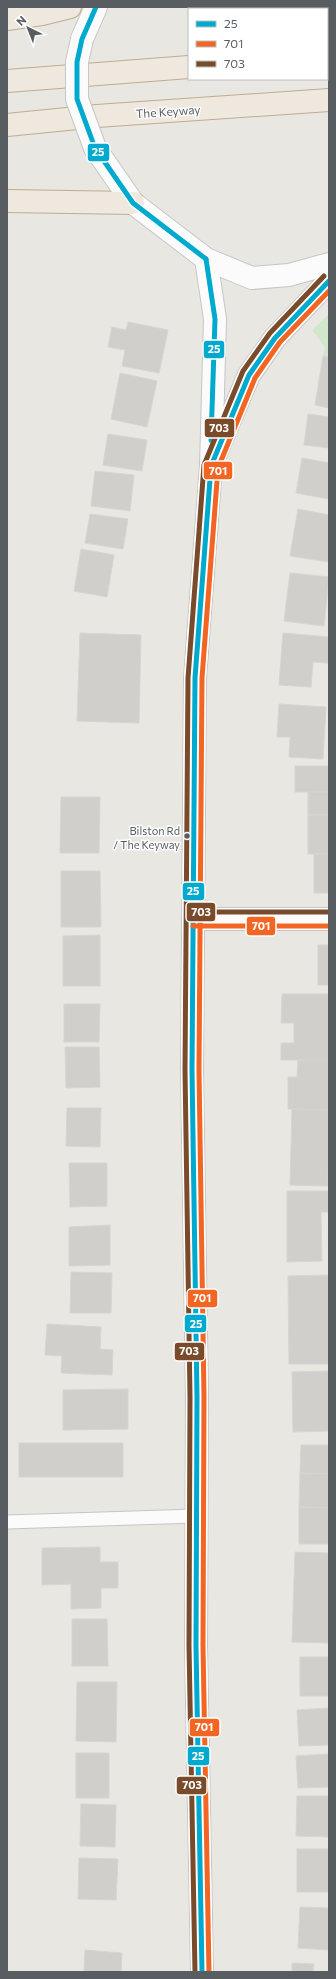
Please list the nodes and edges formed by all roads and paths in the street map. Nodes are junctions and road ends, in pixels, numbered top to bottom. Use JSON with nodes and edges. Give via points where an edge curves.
{"nodes":[{"id":1,"x":70,"y":7,"type":"edge"},
{"id":2,"x":96,"y":7,"type":"edge"},
{"id":3,"x":7,"y":19,"type":"edge"},
{"id":4,"x":188,"y":67,"type":"edge"},
{"id":5,"x":7,"y":81,"type":"edge"},
{"id":6,"x":329,"y":100,"type":"edge"},
{"id":7,"x":7,"y":125,"type":"edge"},
{"id":8,"x":7,"y":201,"type":"edge"},
{"id":9,"x":133,"y":203,"type":"junction"},
{"id":10,"x":206,"y":259,"type":"junction"},
{"id":11,"x":329,"y":264,"type":"edge"},
{"id":12,"x":329,"y":281,"type":"edge"},
{"id":13,"x":210,"y":466,"type":"junction"},
{"id":14,"x":193,"y":919,"type":"junction"},
{"id":15,"x":329,"y":919,"type":"edge"},
{"id":16,"x":196,"y":1516,"type":"junction"},
{"id":17,"x":7,"y":1522,"type":"edge"},
{"id":18,"x":202,"y":1972,"type":"edge"}],
"edges":[{"from":1,"to":3,"type":"highway"},
{"from":2,"to":9,"type":"main road","bridge":true,"via":[[82,39],[77,62],[77,99],[95,148]]},
{"from":4,"to":5,"type":"highway"},
{"from":6,"to":7,"type":"highway","name":"The Keyway","via":[[97,116]]},
{"from":8,"to":9,"type":"highway"},
{"from":9,"to":10,"type":"main road"},
{"from":10,"to":11,"type":"main road","via":[[252,278],[289,275]]},
{"from":10,"to":13,"type":"main road","via":[[215,319]]},
{"from":12,"to":13,"type":"main road","via":[[275,338],[249,376]]},
{"from":13,"to":14,"type":"main road","via":[[195,678]]},
{"from":14,"to":15,"type":"main road"},
{"from":14,"to":16,"type":"main road"},
{"from":16,"to":17,"type":"lane"},
{"from":16,"to":18,"type":"main road"}]}
